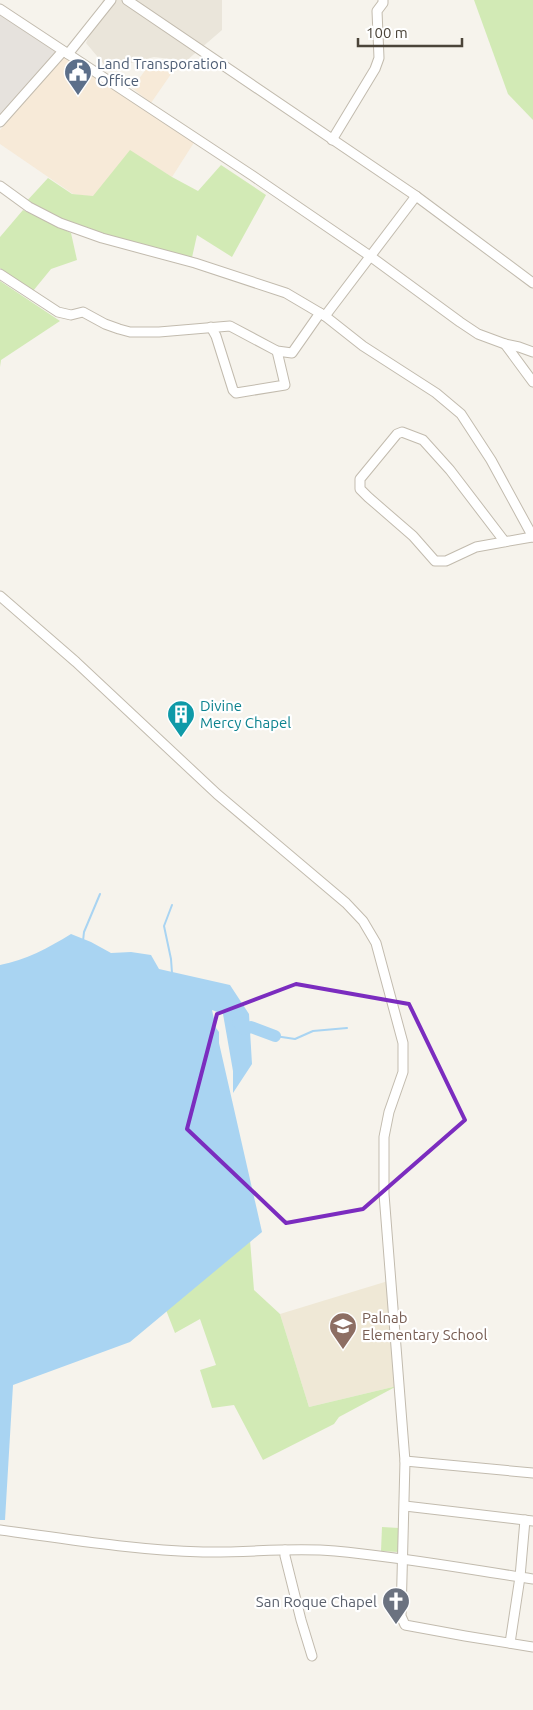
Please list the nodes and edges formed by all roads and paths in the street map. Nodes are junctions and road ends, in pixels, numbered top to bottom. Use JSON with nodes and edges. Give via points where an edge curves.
{"nodes":[{"id":1,"x":112,"y":0,"type":"edge"},
{"id":2,"x":126,"y":0,"type":"edge"},
{"id":3,"x":383,"y":0,"type":"edge"},
{"id":4,"x":0,"y":9,"type":"edge"},
{"id":5,"x":66,"y":53,"type":"junction"},
{"id":6,"x":0,"y":122,"type":"edge"},
{"id":7,"x":332,"y":140,"type":"junction"},
{"id":8,"x":0,"y":186,"type":"edge"},
{"id":9,"x":416,"y":196,"type":"junction"},
{"id":10,"x":370,"y":256,"type":"junction"},
{"id":11,"x":0,"y":274,"type":"edge"},
{"id":12,"x":533,"y":283,"type":"edge"},
{"id":13,"x":323,"y":314,"type":"junction"},
{"id":14,"x":211,"y":327,"type":"junction"},
{"id":15,"x":505,"y":344,"type":"junction"},
{"id":16,"x":277,"y":351,"type":"junction"},
{"id":17,"x":533,"y":352,"type":"edge"},
{"id":18,"x":533,"y":382,"type":"edge"},
{"id":19,"x":533,"y":537,"type":"edge"},
{"id":20,"x":505,"y":542,"type":"junction"},
{"id":21,"x":0,"y":596,"type":"edge"},
{"id":22,"x":404,"y":1461,"type":"junction"},
{"id":23,"x":533,"y":1473,"type":"edge"},
{"id":24,"x":405,"y":1506,"type":"junction"},
{"id":25,"x":529,"y":1520,"type":"edge"},
{"id":26,"x":0,"y":1530,"type":"edge"},
{"id":27,"x":285,"y":1550,"type":"junction"},
{"id":28,"x":402,"y":1559,"type":"junction"},
{"id":29,"x":520,"y":1577,"type":"junction"},
{"id":30,"x":533,"y":1579,"type":"edge"},
{"id":31,"x":510,"y":1643,"type":"junction"},
{"id":32,"x":533,"y":1647,"type":"edge"},
{"id":33,"x":312,"y":1656,"type":"dead end"}],
"edges":[{"from":1,"to":5,"type":"street"},
{"from":2,"to":7,"type":"street"},
{"from":3,"to":7,"type":"street","via":[[377,11],[379,58],[375,70]]},
{"from":4,"to":5,"type":"street"},
{"from":5,"to":6,"type":"street"},
{"from":5,"to":10,"type":"street"},
{"from":7,"to":9,"type":"street"},
{"from":8,"to":13,"type":"street","via":[[29,207],[60,223],[286,293]]},
{"from":9,"to":10,"type":"street"},
{"from":9,"to":12,"type":"street"},
{"from":10,"to":13,"type":"street"},
{"from":10,"to":15,"type":"street","via":[[478,334]]},
{"from":11,"to":14,"type":"street","via":[[58,312],[70,315],[83,312],[130,332]]},
{"from":13,"to":16,"type":"street","via":[[292,353]]},
{"from":13,"to":19,"type":"street","via":[[364,346],[436,393],[460,414],[491,460]]},
{"from":14,"to":16,"type":"street","via":[[230,326]]},
{"from":14,"to":16,"type":"street","via":[[236,393],[285,385]]},
{"from":15,"to":17,"type":"street"},
{"from":15,"to":18,"type":"street"},
{"from":19,"to":20,"type":"street"},
{"from":20,"to":20,"type":"street","via":[[423,440],[402,432],[396,434],[360,480],[360,489],[368,498],[413,536],[435,561],[446,561],[476,547]]},
{"from":21,"to":22,"type":"street","via":[[210,787],[346,903],[364,921],[376,943],[403,1043],[403,1072],[384,1137],[384,1194]]},
{"from":22,"to":23,"type":"street"},
{"from":22,"to":24,"type":"street"},
{"from":24,"to":25,"type":"street"},
{"from":24,"to":28,"type":"street"},
{"from":25,"to":29,"type":"street"},
{"from":26,"to":27,"type":"street","via":[[179,1551]]},
{"from":27,"to":28,"type":"street","via":[[334,1551]]},
{"from":27,"to":33,"type":"street","via":[[300,1620]]},
{"from":28,"to":29,"type":"street"},
{"from":28,"to":31,"type":"street","via":[[401,1616],[405,1624]]},
{"from":29,"to":30,"type":"street"},
{"from":29,"to":31,"type":"street"},
{"from":31,"to":32,"type":"street"}]}
